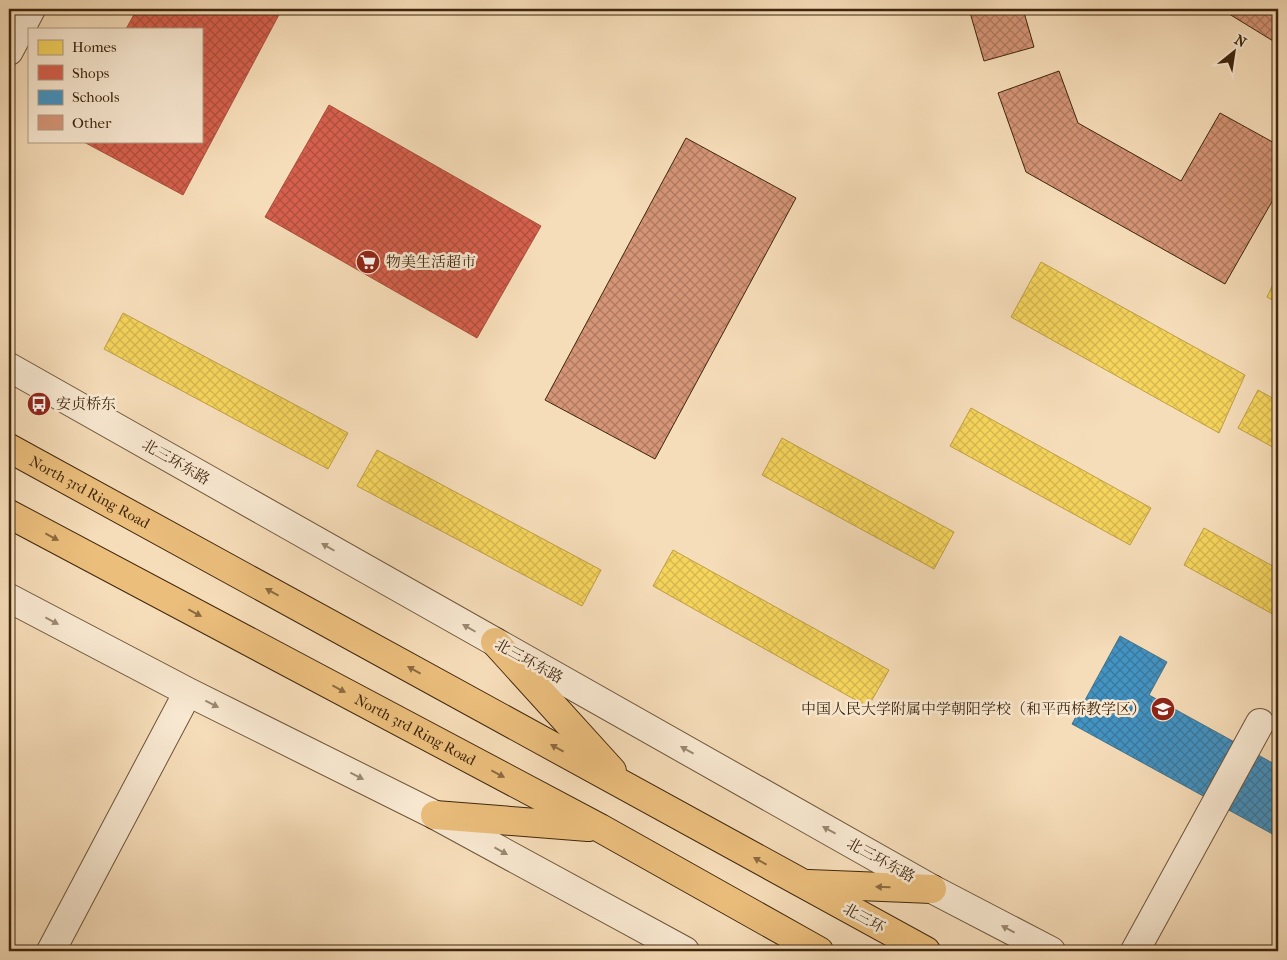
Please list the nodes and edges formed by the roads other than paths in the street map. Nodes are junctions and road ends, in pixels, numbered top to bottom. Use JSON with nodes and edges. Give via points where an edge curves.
{"nodes":[{"id":1,"x":31,"y":9,"type":"edge"},
{"id":2,"x":9,"y":51,"type":"edge"},
{"id":3,"x":9,"y":367,"type":"edge"},
{"id":4,"x":9,"y":448,"type":"edge"},
{"id":5,"x":9,"y":514,"type":"edge"},
{"id":6,"x":9,"y":598,"type":"edge"},
{"id":7,"x":495,"y":642,"type":"junction"},
{"id":8,"x":188,"y":692,"type":"junction"},
{"id":9,"x":1260,"y":722,"type":"dead end"},
{"id":10,"x":626,"y":786,"type":"junction"},
{"id":11,"x":435,"y":815,"type":"junction"},
{"id":12,"x":600,"y":828,"type":"junction"},
{"id":13,"x":803,"y":884,"type":"junction"},
{"id":14,"x":932,"y":889,"type":"junction"},
{"id":15,"x":769,"y":924,"type":"junction"},
{"id":16,"x":50,"y":951,"type":"edge"},
{"id":17,"x":685,"y":951,"type":"edge"},
{"id":18,"x":794,"y":951,"type":"edge"},
{"id":19,"x":819,"y":951,"type":"edge"},
{"id":20,"x":926,"y":951,"type":"edge"},
{"id":21,"x":1051,"y":951,"type":"edge"},
{"id":22,"x":1135,"y":951,"type":"edge"}],
"edges":[{"from":1,"to":2,"type":"street"},
{"from":7,"to":3,"type":"street","name":"北三环东路","one_way":true},
{"from":10,"to":4,"type":"highway","name":"North 3rd Ring Road","one_way":true},
{"from":5,"to":12,"type":"highway","name":"North 3rd Ring Road","one_way":true},
{"from":6,"to":8,"type":"street","one_way":true},
{"from":7,"to":10,"type":"highway"},
{"from":14,"to":7,"type":"street","name":"北三环东路","one_way":true},
{"from":8,"to":11,"type":"street","one_way":true},
{"from":8,"to":16,"type":"street"},
{"from":9,"to":22,"type":"street"},
{"from":13,"to":10,"type":"highway","name":"North 3rd Ring Road","one_way":true},
{"from":11,"to":12,"type":"highway"},
{"from":11,"to":17,"type":"street","one_way":true},
{"from":12,"to":15,"type":"highway","name":"North 3rd Ring Road"},
{"from":14,"to":13,"type":"highway","one_way":true},
{"from":13,"to":20,"type":"highway","name":"北三环"},
{"from":21,"to":14,"type":"street","name":"北三环东路","one_way":true},
{"from":15,"to":18,"type":"highway"},
{"from":15,"to":19,"type":"highway","name":"North 3rd Ring Road"}]}
